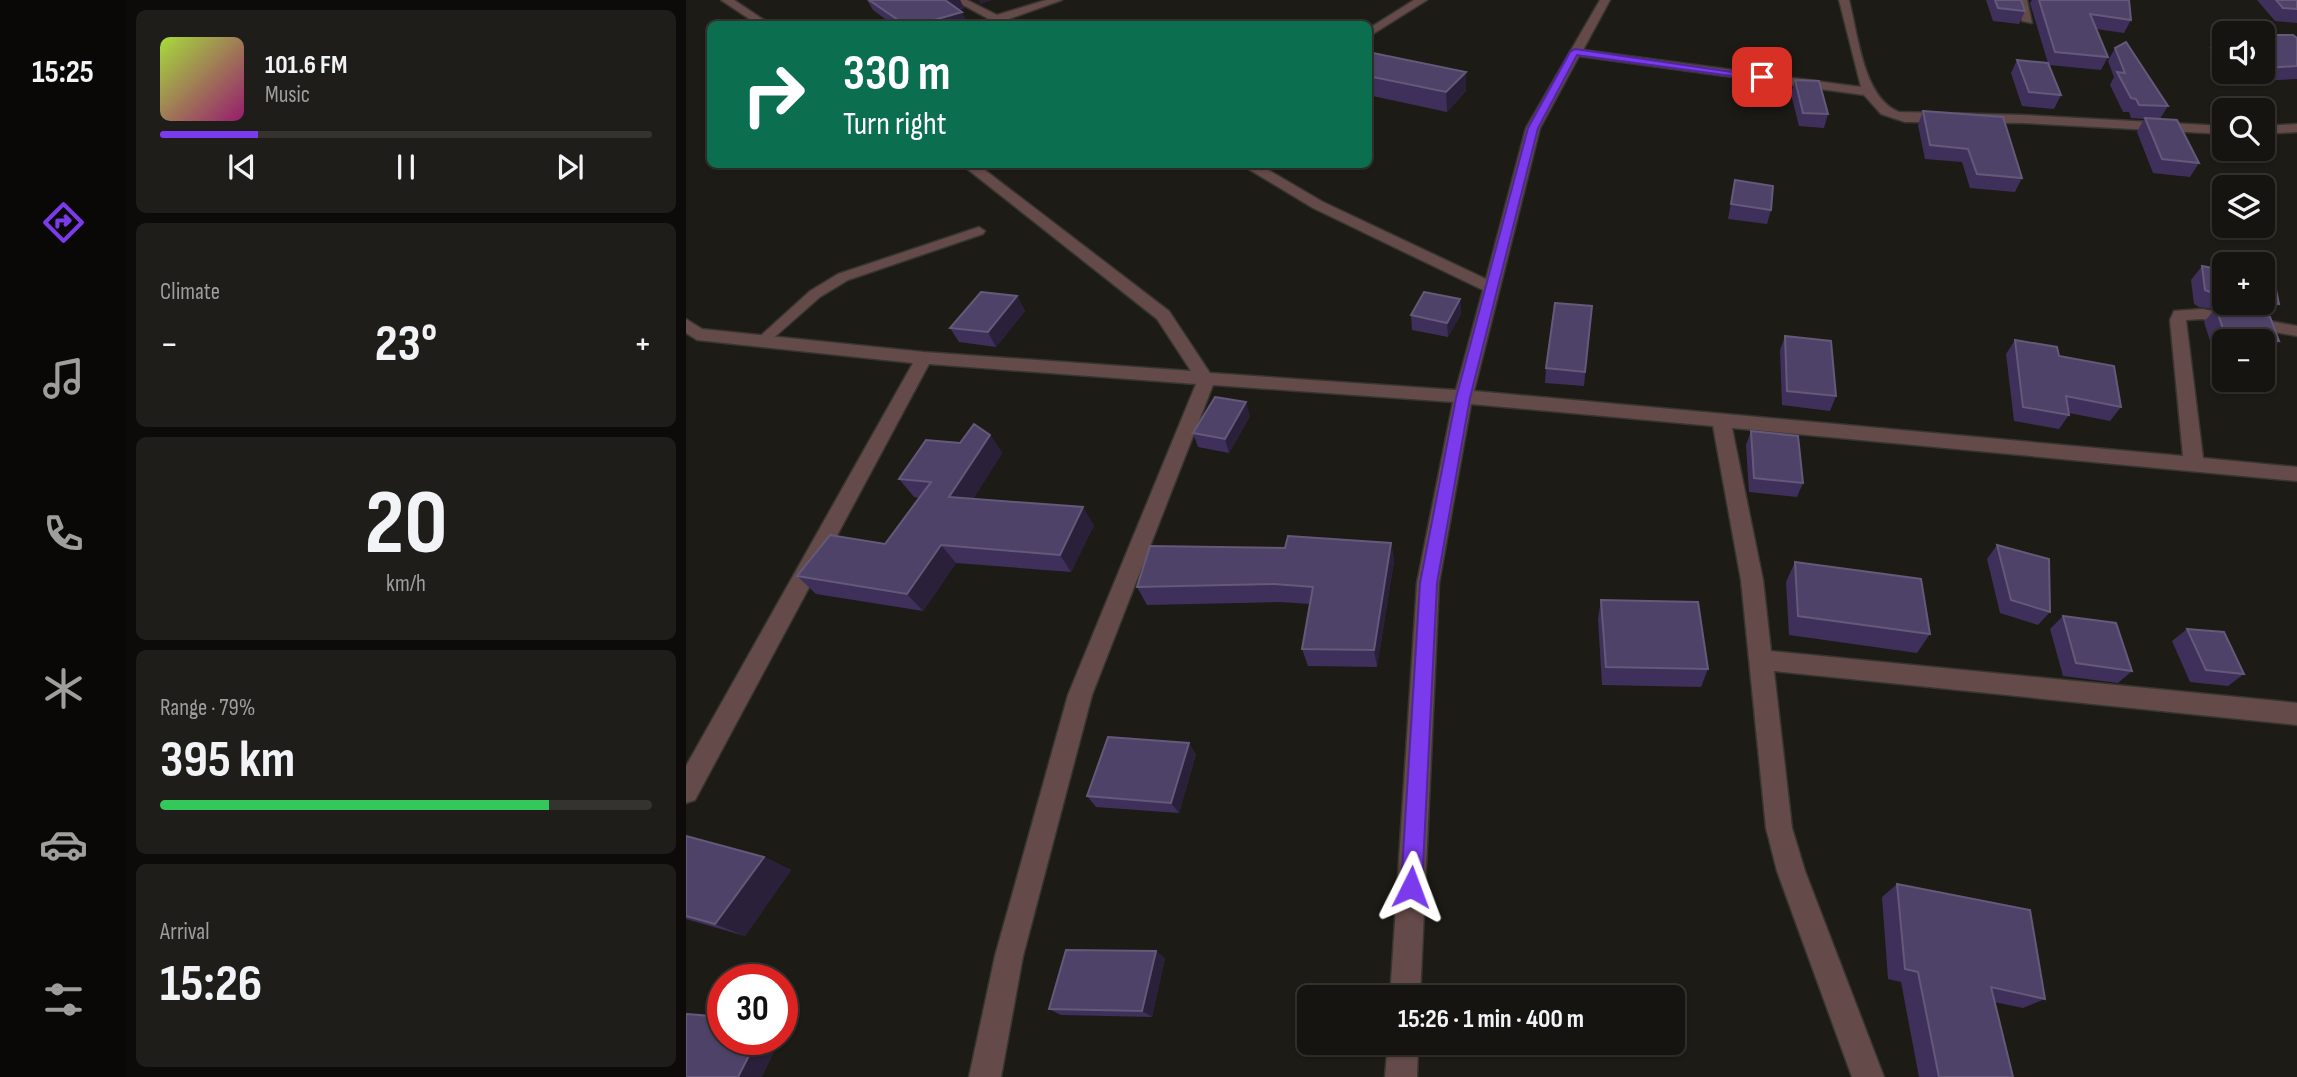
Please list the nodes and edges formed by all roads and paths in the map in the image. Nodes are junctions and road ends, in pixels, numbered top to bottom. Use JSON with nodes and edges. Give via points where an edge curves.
{"nodes":[{"id":1,"x":726,"y":0,"type":"edge"},
{"id":2,"x":959,"y":0,"type":"edge"},
{"id":3,"x":1057,"y":0,"type":"edge"},
{"id":4,"x":1422,"y":0,"type":"edge"},
{"id":5,"x":1605,"y":0,"type":"edge"},
{"id":6,"x":1844,"y":0,"type":"edge"},
{"id":7,"x":2022,"y":0,"type":"edge"},
{"id":8,"x":759,"y":21,"type":"edge"},
{"id":9,"x":999,"y":21,"type":"edge"},
{"id":10,"x":1004,"y":21,"type":"edge"},
{"id":11,"x":2028,"y":21,"type":"dead end"},
{"id":12,"x":1372,"y":31,"type":"edge"},
{"id":13,"x":1575,"y":52,"type":"junction"},
{"id":14,"x":1868,"y":92,"type":"junction"},
{"id":15,"x":2297,"y":128,"type":"edge"},
{"id":16,"x":2212,"y":129,"type":"edge"},
{"id":17,"x":2275,"y":129,"type":"edge"},
{"id":18,"x":973,"y":168,"type":"edge"},
{"id":19,"x":1254,"y":168,"type":"edge"},
{"id":20,"x":979,"y":231,"type":"dead end"},
{"id":21,"x":1493,"y":289,"type":"junction"},
{"id":22,"x":2297,"y":331,"type":"edge"},
{"id":23,"x":689,"y":337,"type":"edge"},
{"id":24,"x":764,"y":339,"type":"junction"},
{"id":25,"x":924,"y":358,"type":"junction"},
{"id":26,"x":1206,"y":381,"type":"junction"},
{"id":27,"x":1463,"y":398,"type":"junction"},
{"id":28,"x":1721,"y":421,"type":"junction"},
{"id":29,"x":2194,"y":464,"type":"junction"},
{"id":30,"x":2297,"y":474,"type":"edge"},
{"id":31,"x":1760,"y":660,"type":"junction"},
{"id":32,"x":2297,"y":714,"type":"edge"},
{"id":33,"x":686,"y":791,"type":"edge"},
{"id":34,"x":1406,"y":985,"type":"edge"},
{"id":35,"x":1402,"y":1055,"type":"edge"},
{"id":36,"x":985,"y":1077,"type":"edge"},
{"id":37,"x":1401,"y":1077,"type":"edge"},
{"id":38,"x":1868,"y":1077,"type":"edge"}],
"edges":[{"from":1,"to":8,"type":"street"},
{"from":2,"to":9,"type":"street"},
{"from":3,"to":10,"type":"street"},
{"from":4,"to":12,"type":"street"},
{"from":5,"to":13,"type":"street"},
{"from":6,"to":14,"type":"street"},
{"from":7,"to":11,"type":"street"},
{"from":13,"to":14,"type":"street"},
{"from":13,"to":21,"type":"street","via":[[1533,128]]},
{"from":14,"to":16,"type":"street","via":[[1886,111],[1916,119],[2041,118]]},
{"from":15,"to":17,"type":"street"},
{"from":18,"to":26,"type":"street","via":[[1163,316]]},
{"from":19,"to":21,"type":"street","via":[[1318,205]]},
{"from":20,"to":24,"type":"lane","via":[[843,277],[815,294]]},
{"from":21,"to":27,"type":"street"},
{"from":22,"to":29,"type":"street","via":[[2202,314],[2180,315]]},
{"from":23,"to":24,"type":"street"},
{"from":24,"to":25,"type":"street"},
{"from":25,"to":26,"type":"street"},
{"from":25,"to":33,"type":"street"},
{"from":26,"to":27,"type":"street"},
{"from":26,"to":36,"type":"street","via":[[1080,695],[1009,956]]},
{"from":27,"to":28,"type":"street"},
{"from":27,"to":34,"type":"street","via":[[1428,583]]},
{"from":28,"to":29,"type":"street"},
{"from":28,"to":31,"type":"street","via":[[1752,580]]},
{"from":29,"to":30,"type":"street"},
{"from":31,"to":32,"type":"street"},
{"from":31,"to":38,"type":"street","via":[[1779,828]]},
{"from":35,"to":37,"type":"street"}]}
